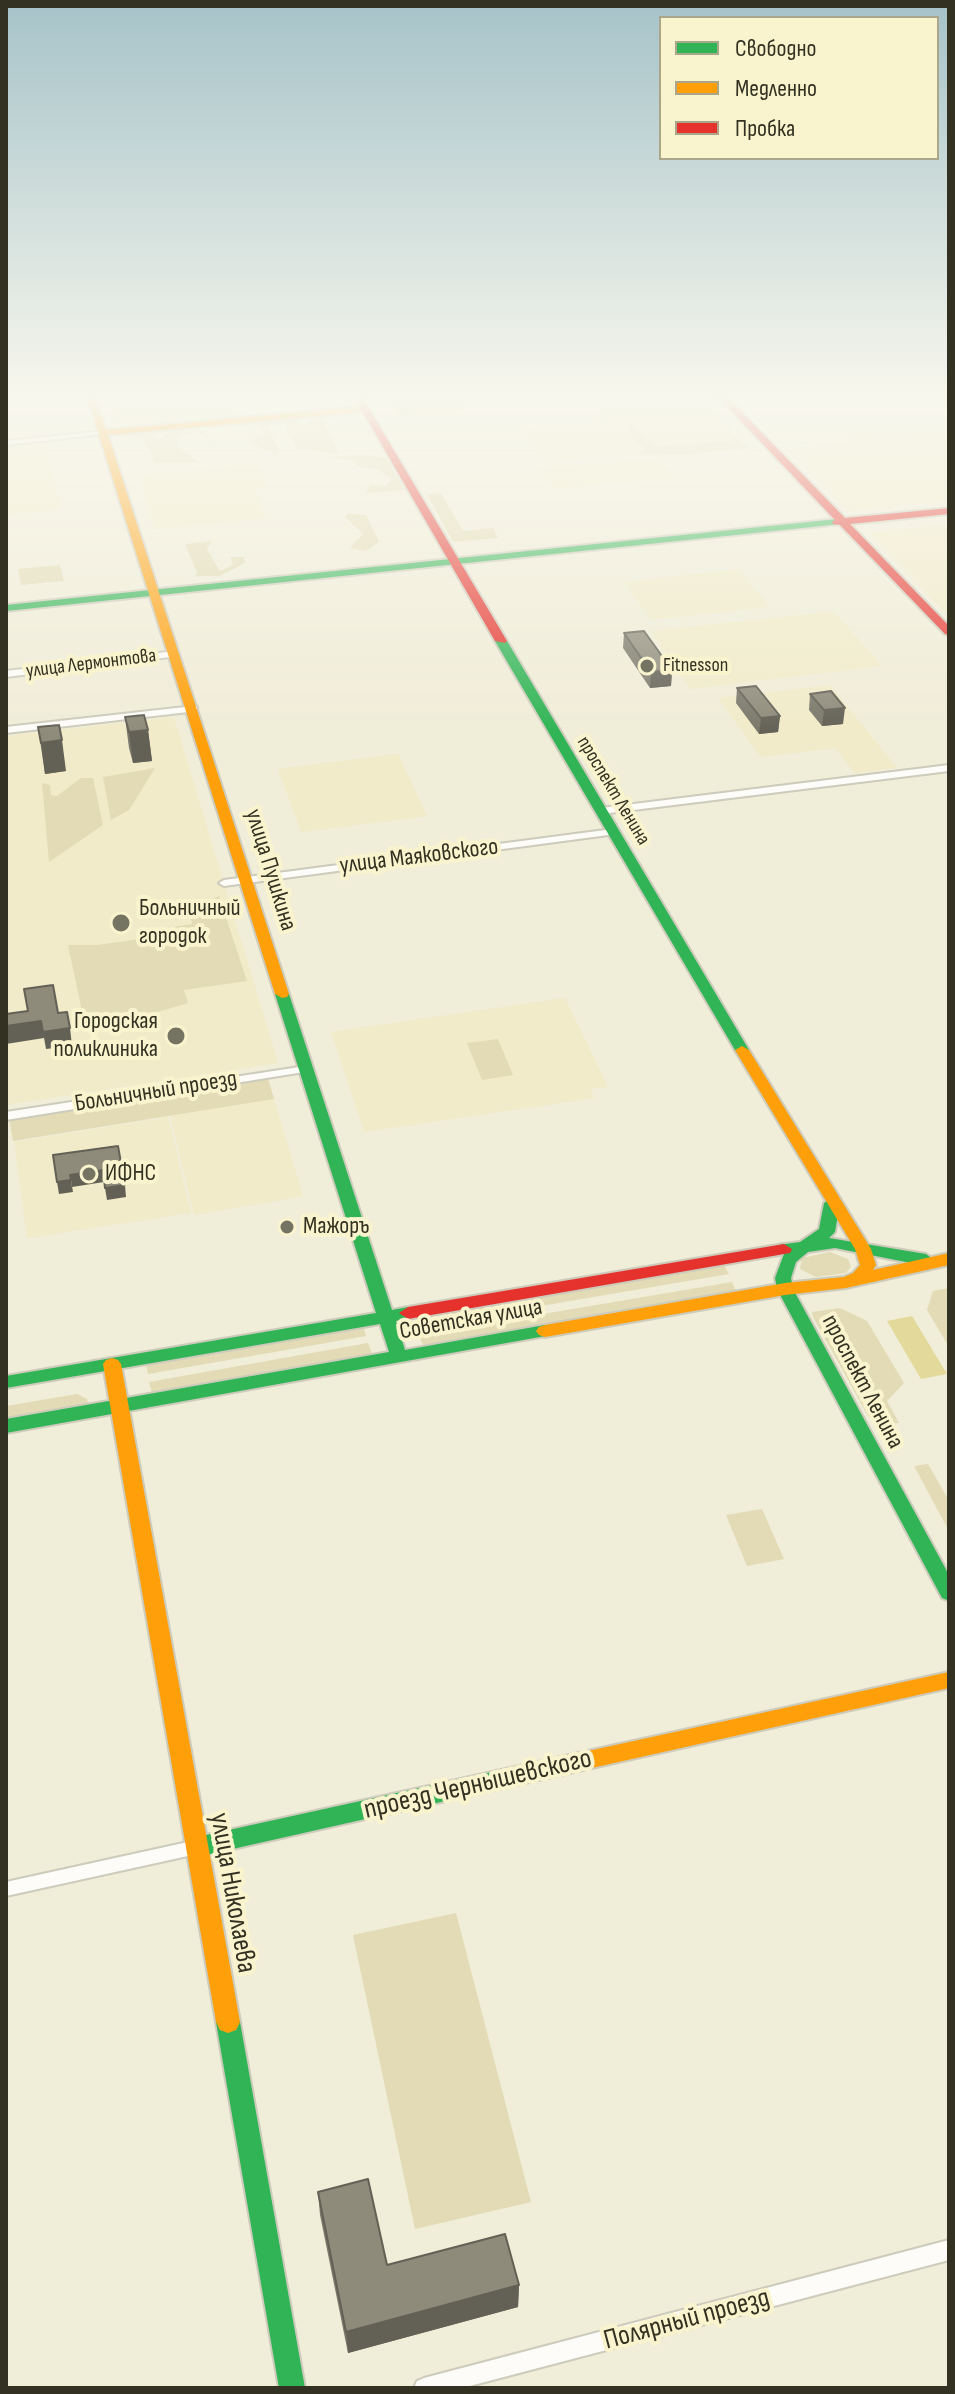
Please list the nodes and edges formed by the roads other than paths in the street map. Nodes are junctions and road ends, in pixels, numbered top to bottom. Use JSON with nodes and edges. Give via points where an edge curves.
{"nodes":[{"id":1,"x":129,"y":512,"type":"edge"},
{"id":2,"x":425,"y":512,"type":"edge"},
{"id":3,"x":833,"y":512,"type":"edge"},
{"id":4,"x":942,"y":512,"type":"edge"},
{"id":5,"x":843,"y":522,"type":"junction"},
{"id":6,"x":455,"y":562,"type":"junction"},
{"id":7,"x":156,"y":593,"type":"junction"},
{"id":8,"x":6,"y":608,"type":"edge"},
{"id":9,"x":949,"y":632,"type":"edge"},
{"id":10,"x":175,"y":654,"type":"junction"},
{"id":11,"x":6,"y":674,"type":"edge"},
{"id":12,"x":194,"y":709,"type":"junction"},
{"id":13,"x":6,"y":730,"type":"edge"},
{"id":14,"x":949,"y":768,"type":"edge"},
{"id":15,"x":601,"y":811,"type":"junction"},
{"id":16,"x":613,"y":832,"type":"junction"},
{"id":17,"x":248,"y":879,"type":"junction"},
{"id":18,"x":224,"y":883,"type":"dead end"},
{"id":19,"x":306,"y":1069,"type":"junction"},
{"id":20,"x":6,"y":1116,"type":"edge"},
{"id":21,"x":832,"y":1203,"type":"junction"},
{"id":22,"x":809,"y":1245,"type":"junction"},
{"id":23,"x":863,"y":1249,"type":"junction"},
{"id":24,"x":946,"y":1259,"type":"edge"},
{"id":25,"x":788,"y":1261,"type":"junction"},
{"id":26,"x":846,"y":1282,"type":"junction"},
{"id":27,"x":813,"y":1286,"type":"junction"},
{"id":28,"x":785,"y":1289,"type":"junction"},
{"id":29,"x":386,"y":1316,"type":"junction"},
{"id":30,"x":399,"y":1357,"type":"junction"},
{"id":31,"x":112,"y":1364,"type":"junction"},
{"id":32,"x":6,"y":1382,"type":"edge"},
{"id":33,"x":120,"y":1407,"type":"junction"},
{"id":34,"x":6,"y":1426,"type":"edge"},
{"id":35,"x":949,"y":1593,"type":"edge"},
{"id":36,"x":949,"y":1680,"type":"edge"},
{"id":37,"x":197,"y":1847,"type":"junction"},
{"id":38,"x":6,"y":1889,"type":"edge"},
{"id":39,"x":949,"y":2250,"type":"edge"},
{"id":40,"x":292,"y":2388,"type":"edge"},
{"id":41,"x":424,"y":2388,"type":"edge"}],
"edges":[{"from":1,"to":7,"type":"main road","name":"улица Пушкина"},
{"from":2,"to":6,"type":"main road","name":"проспект Ленина"},
{"from":3,"to":5,"type":"main road"},
{"from":4,"to":5,"type":"main road"},
{"from":5,"to":6,"type":"main road"},
{"from":5,"to":9,"type":"main road"},
{"from":6,"to":7,"type":"main road"},
{"from":6,"to":15,"type":"main road","name":"проспект Ленина"},
{"from":7,"to":8,"type":"main road"},
{"from":7,"to":10,"type":"main road","name":"улица Пушкина"},
{"from":10,"to":11,"type":"street","name":"улица Лермонтова"},
{"from":10,"to":12,"type":"main road","name":"улица Пушкина"},
{"from":12,"to":13,"type":"street"},
{"from":12,"to":17,"type":"main road","name":"улица Пушкина"},
{"from":14,"to":15,"type":"street"},
{"from":15,"to":16,"type":"main road","name":"проспект Ленина"},
{"from":16,"to":17,"type":"street","name":"улица Маяковского"},
{"from":16,"to":21,"type":"main road","name":"проспект Ленина"},
{"from":17,"to":18,"type":"street","name":"улица Маяковского"},
{"from":17,"to":19,"type":"main road","name":"улица Пушкина"},
{"from":19,"to":20,"type":"street","name":"Больничный проезд"},
{"from":19,"to":29,"type":"main road","name":"улица Пушкина"},
{"from":21,"to":22,"type":"main road","via":[[827,1232]]},
{"from":21,"to":23,"type":"main road","name":"проспект Ленина"},
{"from":22,"to":23,"type":"main road","name":"Советская улица"},
{"from":22,"to":25,"type":"main road"},
{"from":22,"to":29,"type":"main road","name":"Советская улица"},
{"from":23,"to":24,"type":"main road","name":"Советская улица"},
{"from":23,"to":26,"type":"main road","name":"проспект Ленина","via":[[868,1265]]},
{"from":24,"to":26,"type":"main road","name":"Советская улица"},
{"from":25,"to":27,"type":"main road","via":[[792,1273]]},
{"from":25,"to":28,"type":"main road"},
{"from":26,"to":27,"type":"main road","name":"Советская улица"},
{"from":27,"to":28,"type":"main road","name":"Советская улица"},
{"from":28,"to":30,"type":"main road","name":"Советская улица"},
{"from":28,"to":35,"type":"main road","name":"проспект Ленина"},
{"from":29,"to":30,"type":"main road","name":"улица Пушкина"},
{"from":29,"to":31,"type":"main road","name":"Советская улица"},
{"from":30,"to":33,"type":"main road","name":"Советская улица"},
{"from":31,"to":32,"type":"main road","name":"Советская улица"},
{"from":31,"to":33,"type":"main road","name":"улица Николаева"},
{"from":33,"to":34,"type":"main road","name":"Советская улица"},
{"from":33,"to":37,"type":"main road","name":"улица Николаева"},
{"from":36,"to":37,"type":"main road","name":"проезд Чернышевского"},
{"from":37,"to":38,"type":"street","name":"проезд Чернышевского"},
{"from":37,"to":40,"type":"main road","name":"улица Николаева"},
{"from":39,"to":41,"type":"street","name":"Полярный проезд"}]}
